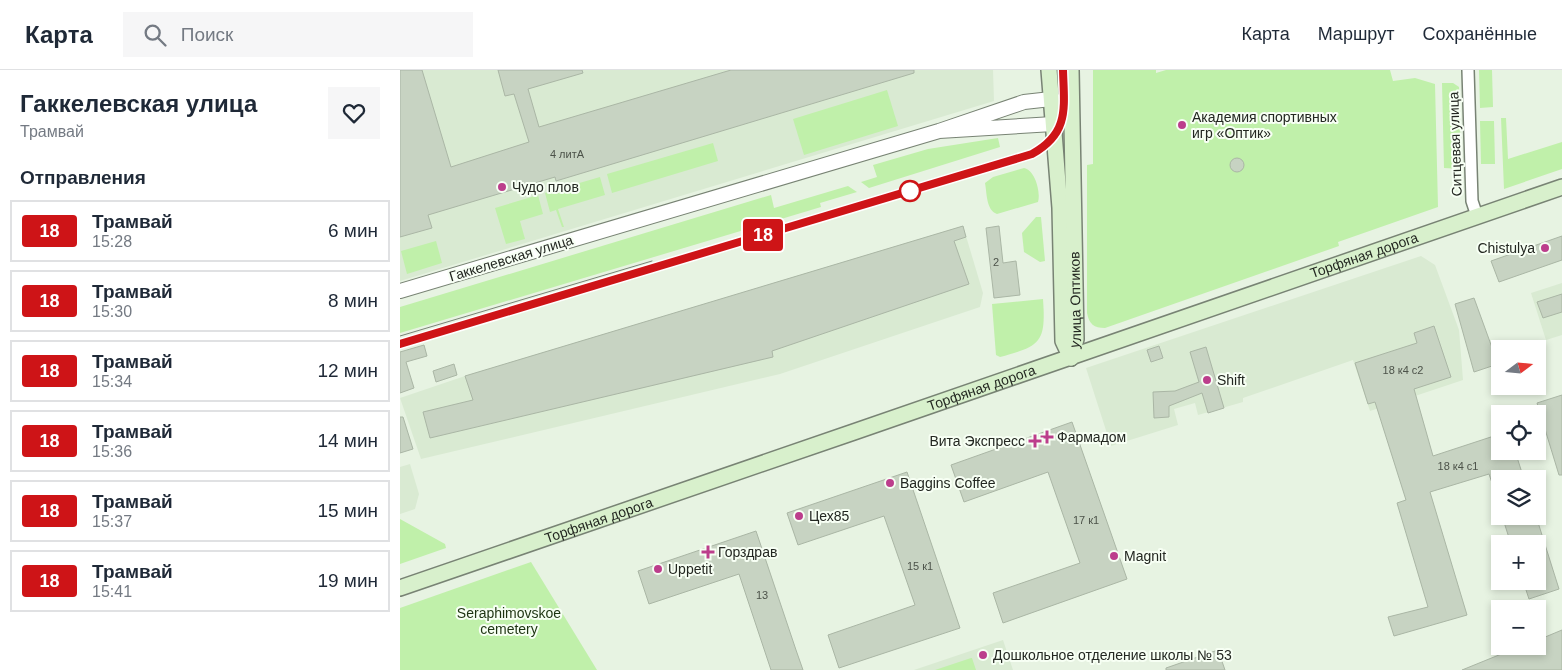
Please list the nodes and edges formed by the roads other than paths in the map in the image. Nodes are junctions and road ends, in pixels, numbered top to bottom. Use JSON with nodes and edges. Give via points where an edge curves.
{"nodes":[{"id":1,"x":1049,"y":70,"type":"edge"},
{"id":2,"x":1071,"y":70,"type":"edge"},
{"id":3,"x":1468,"y":70,"type":"edge"},
{"id":4,"x":1051,"y":99,"type":"junction"},
{"id":5,"x":1072,"y":108,"type":"junction"},
{"id":6,"x":1053,"y":124,"type":"junction"},
{"id":7,"x":939,"y":130,"type":"junction"},
{"id":8,"x":1562,"y":187,"type":"edge"},
{"id":9,"x":1477,"y":216,"type":"junction"},
{"id":10,"x":400,"y":291,"type":"edge"},
{"id":11,"x":1071,"y":358,"type":"junction"},
{"id":12,"x":400,"y":588,"type":"edge"}],
"edges":[{"from":1,"to":4,"type":"main road","name":"улица Оптиков"},
{"from":2,"to":5,"type":"main road","name":"улица Оптиков"},
{"from":3,"to":9,"type":"street","name":"Ситцевая улица","via":[[1472,201]]},
{"from":4,"to":5,"type":"street","name":"Гаккелевская улица"},
{"from":4,"to":6,"type":"main road","name":"улица Оптиков"},
{"from":4,"to":7,"type":"street","name":"Гаккелевская улица","via":[[1024,102]]},
{"from":5,"to":6,"type":"street"},
{"from":5,"to":11,"type":"main road","name":"улица Оптиков","via":[[1076,339]]},
{"from":6,"to":7,"type":"street","name":"Гаккелевская улица"},
{"from":6,"to":11,"type":"main road","name":"улица Оптиков","via":[[1060,208],[1063,341]]},
{"from":7,"to":10,"type":"street","name":"Гаккелевская улица"},
{"from":8,"to":9,"type":"main road","name":"Торфяная дорога"},
{"from":9,"to":11,"type":"main road","name":"Торфяная дорога"},
{"from":11,"to":12,"type":"main road","name":"Торфяная дорога"}]}
